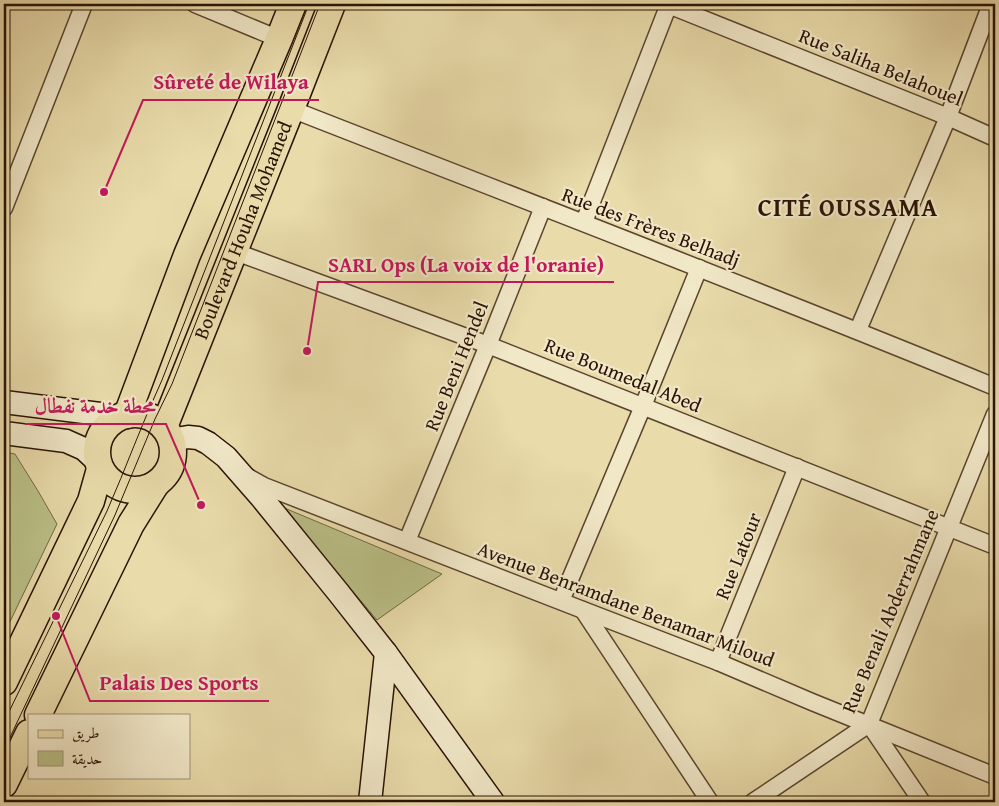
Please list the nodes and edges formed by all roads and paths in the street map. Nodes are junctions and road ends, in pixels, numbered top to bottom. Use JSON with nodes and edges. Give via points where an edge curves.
{"nodes":[{"id":1,"x":84,"y":4,"type":"edge"},
{"id":2,"x":195,"y":4,"type":"edge"},
{"id":3,"x":293,"y":4,"type":"edge"},
{"id":4,"x":332,"y":4,"type":"edge"},
{"id":5,"x":668,"y":4,"type":"edge"},
{"id":6,"x":991,"y":4,"type":"edge"},
{"id":7,"x":279,"y":39,"type":"junction"},
{"id":8,"x":291,"y":109,"type":"junction"},
{"id":9,"x":948,"y":116,"type":"junction"},
{"id":10,"x":995,"y":138,"type":"edge"},
{"id":11,"x":543,"y":207,"type":"junction"},
{"id":12,"x":4,"y":208,"type":"edge"},
{"id":13,"x":584,"y":222,"type":"junction"},
{"id":14,"x":233,"y":251,"type":"junction"},
{"id":15,"x":699,"y":268,"type":"junction"},
{"id":16,"x":858,"y":330,"type":"junction"},
{"id":17,"x":488,"y":345,"type":"junction"},
{"id":18,"x":995,"y":387,"type":"edge"},
{"id":19,"x":4,"y":402,"type":"edge"},
{"id":20,"x":643,"y":406,"type":"junction"},
{"id":21,"x":995,"y":414,"type":"edge"},
{"id":22,"x":120,"y":417,"type":"junction"},
{"id":23,"x":4,"y":433,"type":"edge"},
{"id":24,"x":168,"y":434,"type":"junction"},
{"id":25,"x":99,"y":465,"type":"junction"},
{"id":26,"x":797,"y":467,"type":"junction"},
{"id":27,"x":242,"y":474,"type":"junction"},
{"id":28,"x":156,"y":484,"type":"junction"},
{"id":29,"x":950,"y":528,"type":"junction"},
{"id":30,"x":407,"y":541,"type":"junction"},
{"id":31,"x":995,"y":546,"type":"edge"},
{"id":32,"x":560,"y":601,"type":"junction"},
{"id":33,"x":583,"y":610,"type":"junction"},
{"id":34,"x":386,"y":653,"type":"junction"},
{"id":35,"x":718,"y":662,"type":"junction"},
{"id":36,"x":4,"y":682,"type":"edge"},
{"id":37,"x":38,"y":714,"type":"edge"},
{"id":38,"x":869,"y":724,"type":"junction"},
{"id":39,"x":28,"y":735,"type":"edge"},
{"id":40,"x":995,"y":776,"type":"edge"},
{"id":41,"x":4,"y":784,"type":"edge"},
{"id":42,"x":370,"y":802,"type":"edge"},
{"id":43,"x":493,"y":802,"type":"edge"},
{"id":44,"x":710,"y":802,"type":"edge"},
{"id":45,"x":753,"y":802,"type":"edge"},
{"id":46,"x":922,"y":802,"type":"edge"}],
"edges":[{"from":1,"to":12,"type":"street"},
{"from":2,"to":7,"type":"street"},
{"from":3,"to":7,"type":"main road","name":"Boulevard Houha Mohamed"},
{"from":4,"to":8,"type":"main road","name":"Boulevard Houha Mohamed"},
{"from":5,"to":9,"type":"street","name":"Rue Saliha Belahouel"},
{"from":5,"to":13,"type":"street"},
{"from":6,"to":9,"type":"street"},
{"from":7,"to":22,"type":"main road","name":"Boulevard Houha Mohamed"},
{"from":8,"to":11,"type":"street","name":"Rue des Frères Belhadj"},
{"from":8,"to":14,"type":"main road","name":"Boulevard Houha Mohamed"},
{"from":9,"to":10,"type":"street","name":"Rue Saliha Belahouel"},
{"from":9,"to":16,"type":"street"},
{"from":11,"to":13,"type":"street","name":"Rue des Frères Belhadj"},
{"from":11,"to":17,"type":"street","name":"Rue Beni Hendel"},
{"from":13,"to":15,"type":"street","name":"Rue des Frères Belhadj"},
{"from":14,"to":17,"type":"street","name":"Rue Boumedal Abed"},
{"from":14,"to":24,"type":"main road","name":"Boulevard Houha Mohamed"},
{"from":15,"to":16,"type":"street","name":"Rue des Frères Belhadj"},
{"from":15,"to":20,"type":"street"},
{"from":16,"to":18,"type":"street","name":"Rue des Frères Belhadj"},
{"from":17,"to":20,"type":"street","name":"Rue Boumedal Abed"},
{"from":17,"to":30,"type":"street","name":"Rue Beni Hendel"},
{"from":19,"to":22,"type":"main road"},
{"from":20,"to":26,"type":"street","name":"Rue Boumedal Abed"},
{"from":20,"to":32,"type":"street"},
{"from":21,"to":29,"type":"street","name":"Rue Benali Abderrahmane"},
{"from":22,"to":24,"type":"main road","via":[[136,414],[155,419]]},
{"from":22,"to":25,"type":"main road","via":[[105,428],[99,438],[96,450]]},
{"from":23,"to":25,"type":"main road","via":[[66,441],[84,449]]},
{"from":24,"to":27,"type":"main road","via":[[202,440],[226,457]]},
{"from":24,"to":28,"type":"main road","via":[[173,459],[166,474]]},
{"from":25,"to":28,"type":"main road","via":[[110,482],[126,490],[139,490]]},
{"from":25,"to":36,"type":"main road","via":[[91,501]]},
{"from":26,"to":29,"type":"street","name":"Rue Boumedal Abed"},
{"from":26,"to":35,"type":"street","name":"Rue Latour"},
{"from":27,"to":30,"type":"street","name":"Avenue Benramdane Benamar Miloud","via":[[264,486]]},
{"from":27,"to":34,"type":"main road"},
{"from":28,"to":37,"type":"main road","via":[[132,524]]},
{"from":29,"to":31,"type":"street","name":"Rue Boumedal Abed"},
{"from":29,"to":38,"type":"street","name":"Rue Benali Abderrahmane"},
{"from":30,"to":32,"type":"street","name":"Avenue Benramdane Benamar Miloud"},
{"from":32,"to":33,"type":"street","name":"Avenue Benramdane Benamar Miloud"},
{"from":33,"to":35,"type":"street","name":"Avenue Benramdane Benamar Miloud"},
{"from":33,"to":44,"type":"street"},
{"from":34,"to":42,"type":"main road"},
{"from":34,"to":43,"type":"main road"},
{"from":35,"to":38,"type":"street","name":"Avenue Benramdane Benamar Miloud"},
{"from":38,"to":40,"type":"street","name":"Avenue Benramdane Benamar Miloud"},
{"from":38,"to":45,"type":"street","name":"Rue Benali Abderrahmane"},
{"from":38,"to":46,"type":"street"},
{"from":39,"to":41,"type":"main road"}]}
